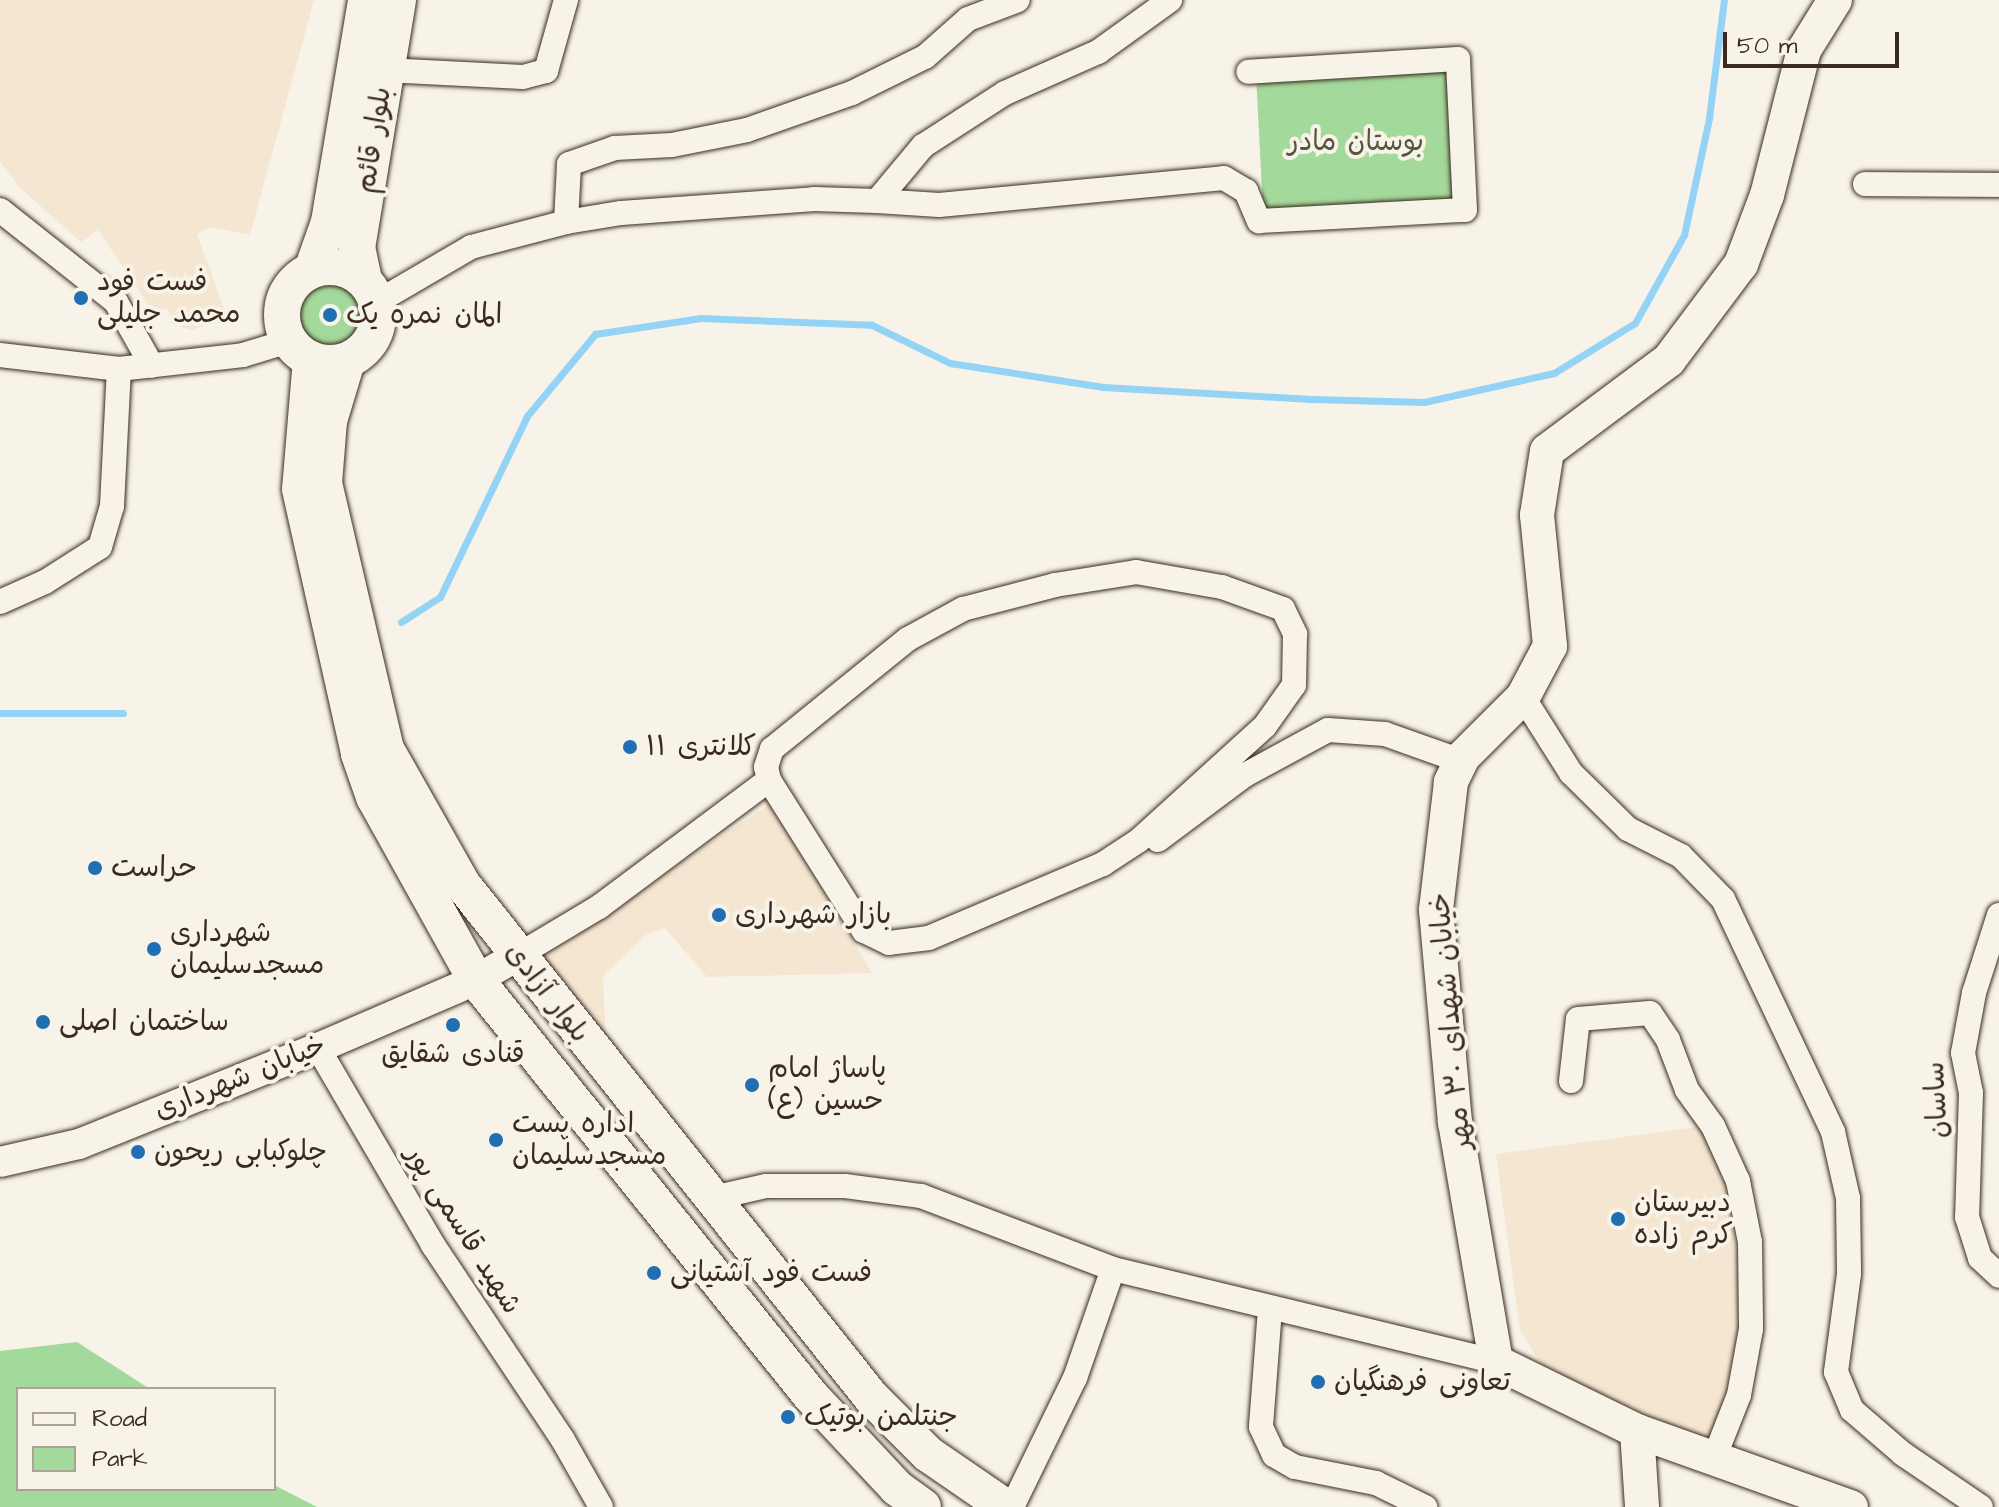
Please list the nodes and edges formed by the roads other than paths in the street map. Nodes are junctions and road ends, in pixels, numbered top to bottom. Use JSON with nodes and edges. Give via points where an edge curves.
{"nodes":[{"id":1,"x":366,"y":0,"type":"edge"},
{"id":2,"x":398,"y":0,"type":"edge"},
{"id":3,"x":566,"y":0,"type":"edge"},
{"id":4,"x":1018,"y":0,"type":"edge"},
{"id":5,"x":1170,"y":0,"type":"edge"},
{"id":6,"x":1835,"y":0,"type":"edge"},
{"id":7,"x":385,"y":70,"type":"junction"},
{"id":8,"x":1248,"y":72,"type":"dead end"},
{"id":9,"x":1865,"y":184,"type":"dead end"},
{"id":10,"x":1999,"y":185,"type":"edge"},
{"id":11,"x":877,"y":201,"type":"junction"},
{"id":12,"x":0,"y":210,"type":"edge"},
{"id":13,"x":566,"y":222,"type":"junction"},
{"id":14,"x":312,"y":270,"type":"junction"},
{"id":15,"x":370,"y":291,"type":"junction"},
{"id":16,"x":300,"y":350,"type":"junction"},
{"id":17,"x":0,"y":355,"type":"edge"},
{"id":18,"x":347,"y":361,"type":"junction"},
{"id":19,"x":152,"y":366,"type":"junction"},
{"id":20,"x":119,"y":369,"type":"junction"},
{"id":21,"x":312,"y":486,"type":"junction"},
{"id":22,"x":0,"y":602,"type":"edge"},
{"id":23,"x":1523,"y":697,"type":"junction"},
{"id":24,"x":372,"y":752,"type":"junction"},
{"id":25,"x":1461,"y":761,"type":"junction"},
{"id":26,"x":769,"y":780,"type":"junction"},
{"id":27,"x":1123,"y":865,"type":"dead end"},
{"id":28,"x":1091,"y":881,"type":"dead end"},
{"id":29,"x":1999,"y":915,"type":"edge"},
{"id":30,"x":902,"y":946,"type":"junction"},
{"id":31,"x":517,"y":956,"type":"junction"},
{"id":32,"x":476,"y":980,"type":"junction"},
{"id":33,"x":318,"y":1048,"type":"junction"},
{"id":34,"x":1571,"y":1081,"type":"dead end"},
{"id":35,"x":0,"y":1162,"type":"edge"},
{"id":36,"x":713,"y":1198,"type":"junction"},
{"id":37,"x":1113,"y":1269,"type":"junction"},
{"id":38,"x":1999,"y":1276,"type":"edge"},
{"id":39,"x":1270,"y":1309,"type":"junction"},
{"id":40,"x":1496,"y":1362,"type":"junction"},
{"id":41,"x":1637,"y":1431,"type":"junction"},
{"id":42,"x":928,"y":1454,"type":"junction"},
{"id":43,"x":1715,"y":1456,"type":"junction"},
{"id":44,"x":903,"y":1501,"type":"edge"},
{"id":45,"x":601,"y":1507,"type":"edge"},
{"id":46,"x":1005,"y":1507,"type":"edge"},
{"id":47,"x":1012,"y":1507,"type":"edge"},
{"id":48,"x":1425,"y":1507,"type":"edge"},
{"id":49,"x":1642,"y":1507,"type":"edge"},
{"id":50,"x":1851,"y":1507,"type":"edge"},
{"id":51,"x":1981,"y":1507,"type":"edge"}],
"edges":[{"from":1,"to":14,"type":"main road","name":"بلوار قائم","via":[[329,222]]},
{"from":2,"to":7,"type":"main road","name":"بلوار قائم"},
{"from":3,"to":7,"type":"street","via":[[546,71],[523,77]]},
{"from":4,"to":13,"type":"street","via":[[968,19],[925,57],[852,93],[747,130],[672,145],[615,148],[569,164]]},
{"from":5,"to":11,"type":"street","via":[[1098,52],[1005,93],[923,146]]},
{"from":6,"to":23,"type":"main road","name":"خیابان شهدای ۳۰ مهر","via":[[1804,50],[1767,195],[1741,264],[1669,360],[1547,451],[1537,515],[1550,646]]},
{"from":7,"to":15,"type":"main road","name":"بلوار قائم","via":[[357,248]]},
{"from":8,"to":11,"type":"street","via":[[1458,59],[1465,210],[1259,221],[1246,191],[1224,178],[939,205]]},
{"from":9,"to":10,"type":"street"},
{"from":11,"to":13,"type":"street","via":[[814,199]]},
{"from":12,"to":19,"type":"street","via":[[116,302]]},
{"from":13,"to":15,"type":"street","via":[[471,247]]},
{"from":14,"to":15,"type":"main road","via":[[341,268]]},
{"from":14,"to":16,"type":"main road","via":[[284,300],[282,314]]},
{"from":15,"to":18,"type":"main road","via":[[376,330],[370,343]]},
{"from":16,"to":18,"type":"main road"},
{"from":16,"to":19,"type":"street"},
{"from":16,"to":21,"type":"main road","name":"بلوار آزادی"},
{"from":17,"to":20,"type":"street"},
{"from":18,"to":21,"type":"main road","name":"بلوار آزادی"},
{"from":19,"to":20,"type":"street"},
{"from":20,"to":22,"type":"street","via":[[112,506],[100,547],[45,582]]},
{"from":21,"to":24,"type":"main road","name":"بلوار آزادی"},
{"from":23,"to":25,"type":"main road","name":"خیابان شهدای ۳۰ مهر"},
{"from":23,"to":51,"type":"street","via":[[1571,773],[1628,829],[1681,856],[1723,899],[1833,1132],[1848,1198],[1849,1274],[1836,1372],[1852,1410],[1903,1454]]},
{"from":24,"to":31,"type":"main road","name":"بلوار آزادی"},
{"from":24,"to":32,"type":"main road","name":"بلوار آزادی","via":[[374,797]]},
{"from":25,"to":27,"type":"street","via":[[1385,734],[1328,730],[1245,775]]},
{"from":25,"to":40,"type":"main road","name":"خیابان شهدای ۳۰ مهر","via":[[1451,782],[1436,910],[1455,1122]]},
{"from":26,"to":30,"type":"street","via":[[864,931]]},
{"from":26,"to":30,"type":"street","via":[[766,767],[772,749],[788,732],[908,639],[963,609],[1055,585],[1136,572],[1222,587],[1283,609],[1295,634],[1294,685],[1265,726],[1138,841],[1029,899]]},
{"from":26,"to":31,"type":"street","via":[[599,907]]},
{"from":28,"to":30,"type":"street","via":[[1030,908]]},
{"from":29,"to":38,"type":"street","name":"ساسان","via":[[1974,993],[1963,1053],[1971,1093],[1967,1217],[1980,1258]]},
{"from":31,"to":32,"type":"street","name":"خیابان شهرداری"},
{"from":31,"to":36,"type":"main road","name":"بلوار آزادی"},
{"from":32,"to":33,"type":"street","name":"خیابان شهرداری"},
{"from":32,"to":44,"type":"main road","name":"بلوار آزادی","via":[[802,1385]]},
{"from":33,"to":35,"type":"street","name":"خیابان شهرداری","via":[[79,1144]]},
{"from":33,"to":45,"type":"street","name":"شهید قاسمی پور","via":[[433,1245],[563,1440]]},
{"from":34,"to":43,"type":"street","via":[[1578,1019],[1650,1013],[1738,1181],[1750,1242],[1751,1329],[1739,1395]]},
{"from":36,"to":37,"type":"street","via":[[766,1186],[845,1186],[921,1196]]},
{"from":36,"to":42,"type":"main road","name":"بلوار آزادی","via":[[871,1397]]},
{"from":37,"to":39,"type":"street"},
{"from":37,"to":47,"type":"street","via":[[1075,1378]]},
{"from":39,"to":40,"type":"street"},
{"from":39,"to":48,"type":"street","via":[[1261,1427],[1274,1455],[1295,1467],[1376,1483]]},
{"from":40,"to":41,"type":"main road"},
{"from":41,"to":43,"type":"main road"},
{"from":41,"to":49,"type":"main road"},
{"from":42,"to":44,"type":"main road"},
{"from":42,"to":46,"type":"main road","name":"بلوار آزادی"},
{"from":43,"to":50,"type":"main road"}]}
